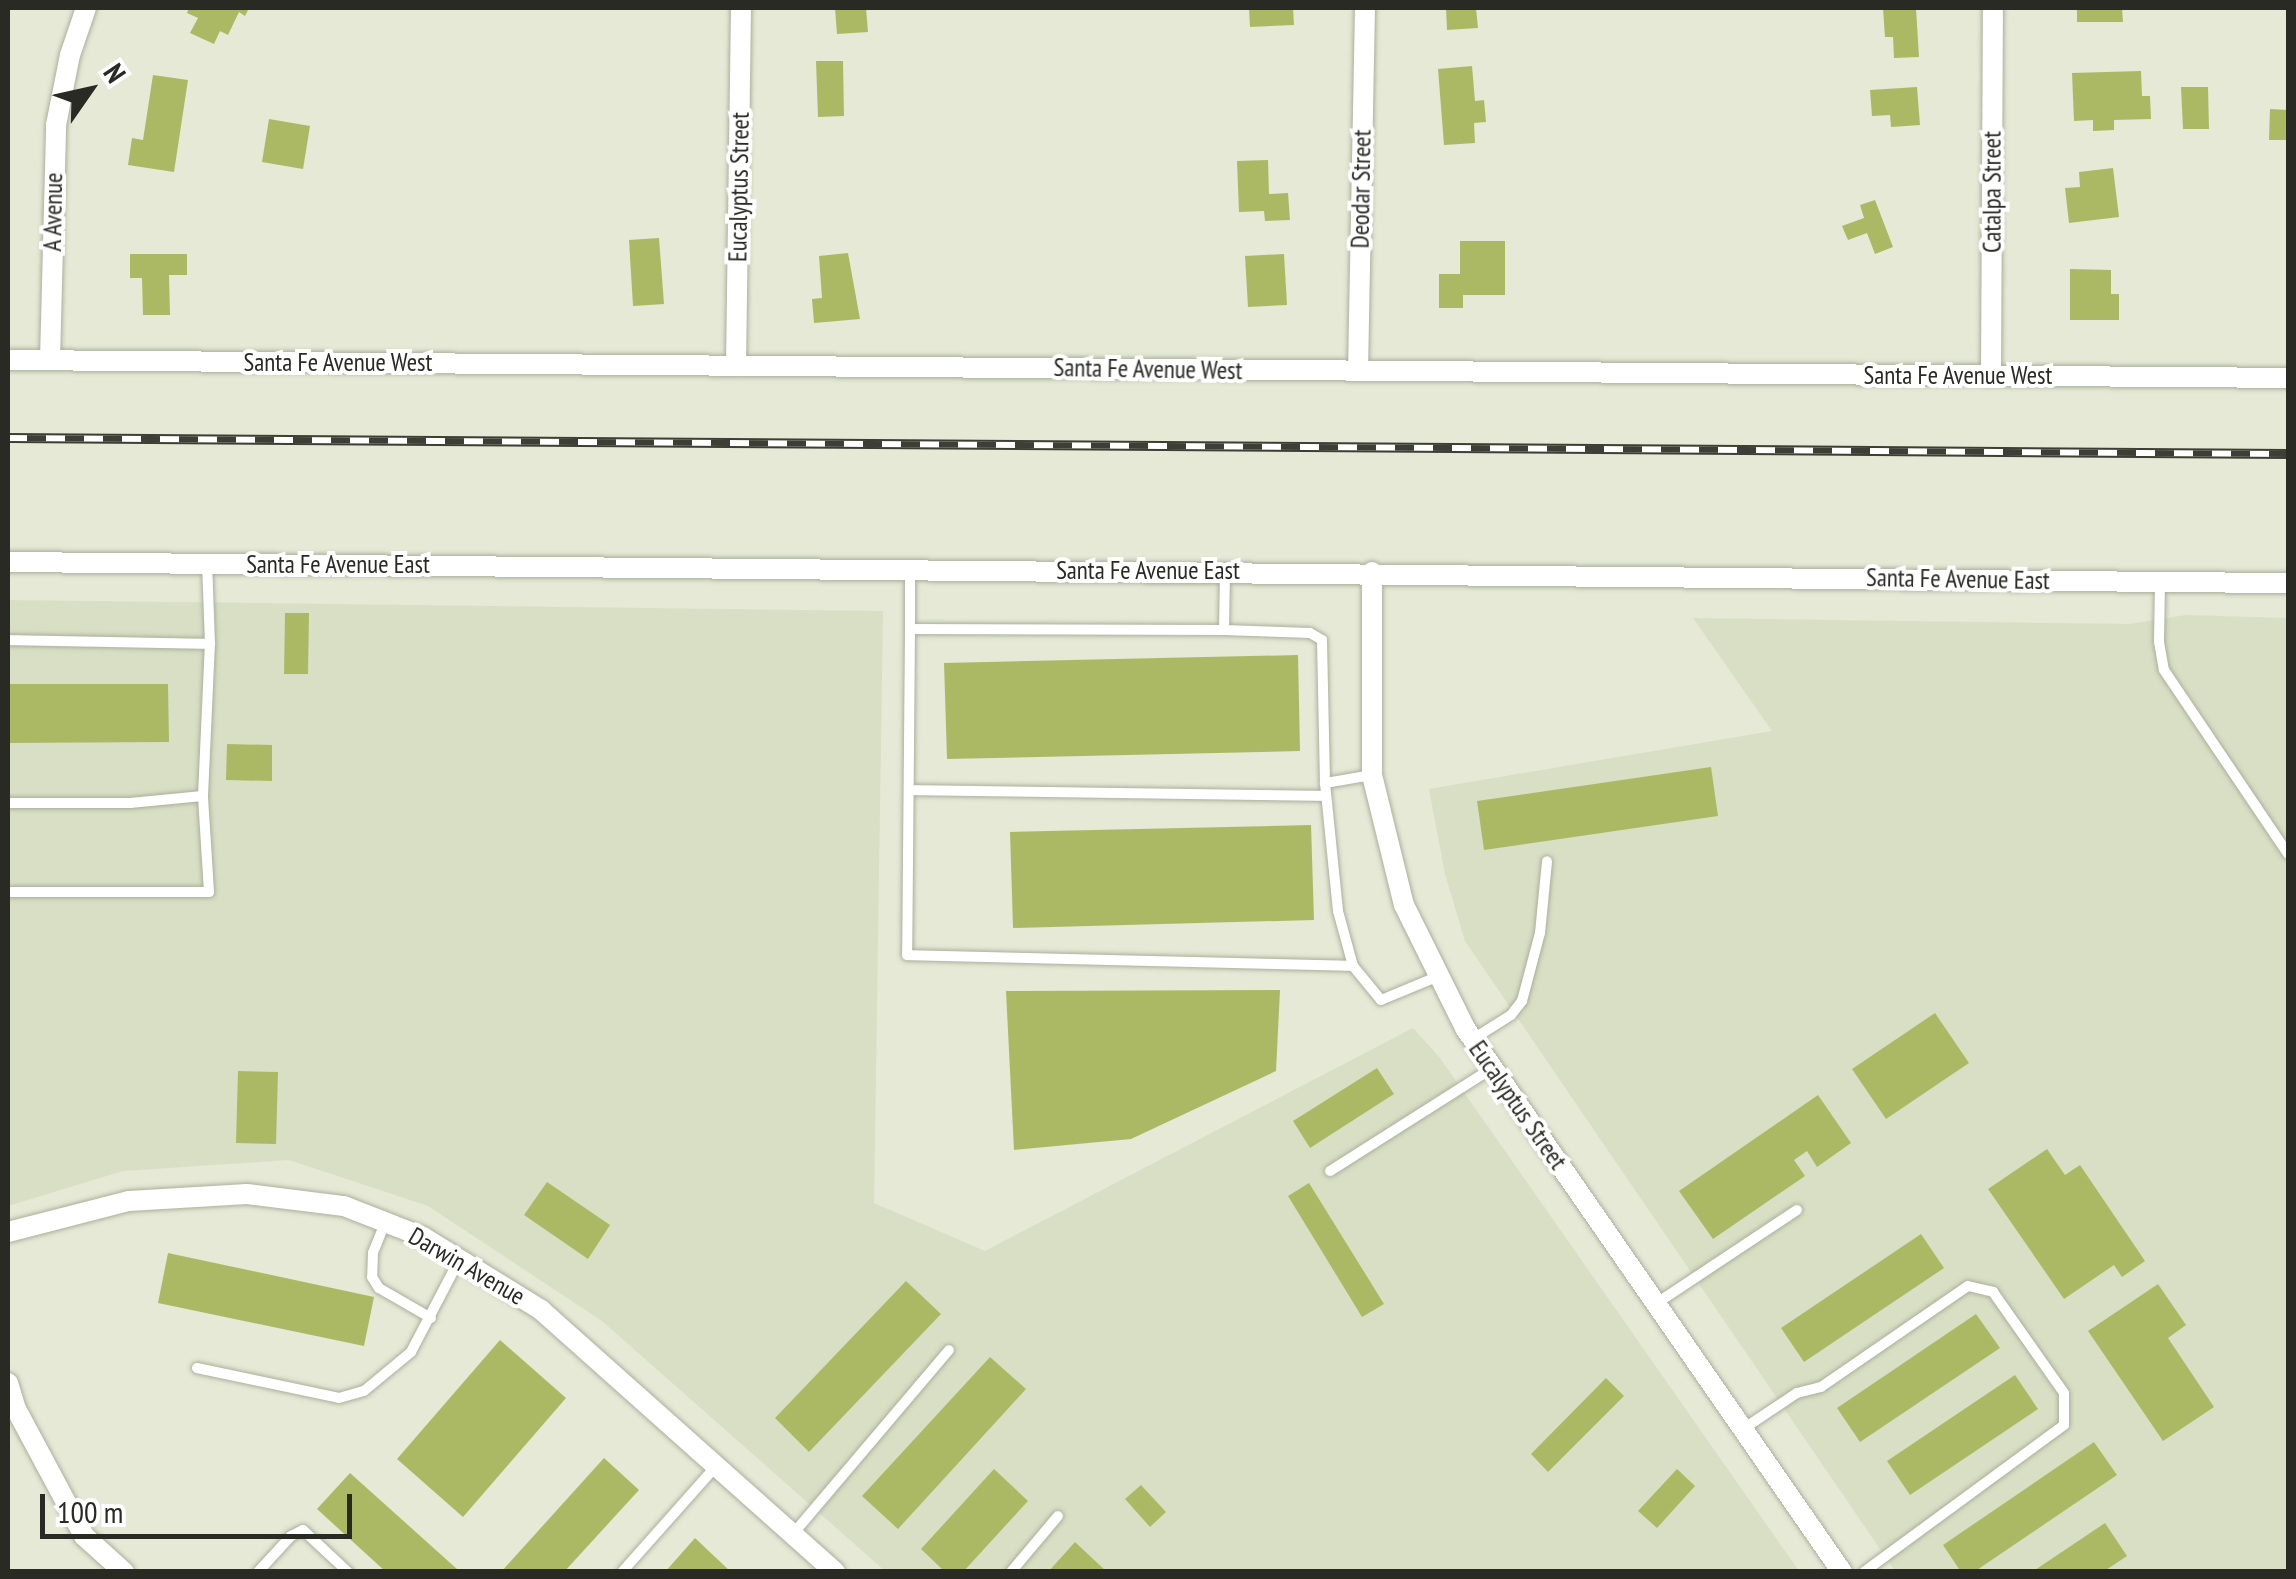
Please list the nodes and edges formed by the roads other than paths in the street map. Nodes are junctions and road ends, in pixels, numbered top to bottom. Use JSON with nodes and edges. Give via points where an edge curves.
{"nodes":[{"id":1,"x":86,"y":8,"type":"edge"},
{"id":2,"x":741,"y":8,"type":"edge"},
{"id":3,"x":1366,"y":8,"type":"edge"},
{"id":4,"x":1993,"y":8,"type":"edge"},
{"id":5,"x":8,"y":360,"type":"edge"},
{"id":6,"x":50,"y":360,"type":"junction"},
{"id":7,"x":736,"y":366,"type":"junction"},
{"id":8,"x":1358,"y":371,"type":"junction"},
{"id":9,"x":1991,"y":376,"type":"junction"},
{"id":10,"x":2288,"y":378,"type":"edge"},
{"id":11,"x":8,"y":562,"type":"edge"},
{"id":12,"x":207,"y":564,"type":"junction"},
{"id":13,"x":910,"y":568,"type":"junction"},
{"id":14,"x":1225,"y":571,"type":"junction"},
{"id":15,"x":1372,"y":572,"type":"junction"},
{"id":16,"x":2160,"y":582,"type":"junction"},
{"id":17,"x":2288,"y":584,"type":"edge"},
{"id":18,"x":910,"y":628,"type":"junction"},
{"id":19,"x":1224,"y":630,"type":"junction"},
{"id":20,"x":8,"y":640,"type":"edge"},
{"id":21,"x":210,"y":644,"type":"junction"},
{"id":22,"x":1372,"y":775,"type":"junction"},
{"id":23,"x":1325,"y":783,"type":"junction"},
{"id":24,"x":909,"y":790,"type":"junction"},
{"id":25,"x":203,"y":796,"type":"junction"},
{"id":26,"x":1326,"y":796,"type":"junction"},
{"id":27,"x":8,"y":803,"type":"edge"},
{"id":28,"x":2288,"y":854,"type":"edge"},
{"id":29,"x":1547,"y":861,"type":"dead end"},
{"id":30,"x":8,"y":892,"type":"edge"},
{"id":31,"x":1353,"y":966,"type":"junction"},
{"id":32,"x":1439,"y":976,"type":"junction"},
{"id":33,"x":1472,"y":1040,"type":"junction"},
{"id":34,"x":1492,"y":1068,"type":"junction"},
{"id":35,"x":1330,"y":1171,"type":"dead end"},
{"id":36,"x":1797,"y":1210,"type":"dead end"},
{"id":37,"x":385,"y":1222,"type":"junction"},
{"id":38,"x":8,"y":1232,"type":"edge"},
{"id":39,"x":460,"y":1259,"type":"junction"},
{"id":40,"x":1656,"y":1304,"type":"junction"},
{"id":41,"x":431,"y":1318,"type":"junction"},
{"id":42,"x":949,"y":1350,"type":"dead end"},
{"id":43,"x":197,"y":1368,"type":"dead end"},
{"id":44,"x":8,"y":1383,"type":"edge"},
{"id":45,"x":1743,"y":1428,"type":"junction"},
{"id":46,"x":716,"y":1466,"type":"junction"},
{"id":47,"x":1058,"y":1516,"type":"dead end"},
{"id":48,"x":793,"y":1534,"type":"junction"},
{"id":49,"x":124,"y":1572,"type":"edge"},
{"id":50,"x":258,"y":1572,"type":"edge"},
{"id":51,"x":348,"y":1572,"type":"edge"},
{"id":52,"x":622,"y":1572,"type":"edge"},
{"id":53,"x":835,"y":1572,"type":"edge"},
{"id":54,"x":1011,"y":1572,"type":"edge"},
{"id":55,"x":1842,"y":1572,"type":"edge"},
{"id":56,"x":1864,"y":1572,"type":"edge"}],
"edges":[{"from":1,"to":6,"type":"street","name":"A Avenue","via":[[56,125]]},
{"from":2,"to":7,"type":"street","name":"Eucalyptus Street"},
{"from":3,"to":8,"type":"street","name":"Deodar Street"},
{"from":4,"to":9,"type":"street","name":"Catalpa Street"},
{"from":5,"to":6,"type":"street","name":"Santa Fe Avenue West"},
{"from":6,"to":7,"type":"street","name":"Santa Fe Avenue West"},
{"from":7,"to":8,"type":"street","name":"Santa Fe Avenue West"},
{"from":8,"to":9,"type":"street","name":"Santa Fe Avenue West"},
{"from":9,"to":10,"type":"street","name":"Santa Fe Avenue West"},
{"from":11,"to":12,"type":"street","name":"Santa Fe Avenue East"},
{"from":12,"to":13,"type":"street","name":"Santa Fe Avenue East"},
{"from":12,"to":21,"type":"lane"},
{"from":13,"to":14,"type":"street","name":"Santa Fe Avenue East"},
{"from":13,"to":18,"type":"lane"},
{"from":14,"to":15,"type":"street","name":"Santa Fe Avenue East"},
{"from":14,"to":19,"type":"lane"},
{"from":15,"to":16,"type":"street","name":"Santa Fe Avenue East"},
{"from":15,"to":22,"type":"street","name":"Eucalyptus Street"},
{"from":16,"to":17,"type":"street","name":"Santa Fe Avenue East"},
{"from":16,"to":28,"type":"lane","via":[[2164,670]]},
{"from":18,"to":19,"type":"lane"},
{"from":18,"to":24,"type":"lane"},
{"from":19,"to":23,"type":"lane","via":[[1310,633],[1322,640]]},
{"from":20,"to":21,"type":"lane"},
{"from":21,"to":25,"type":"lane"},
{"from":22,"to":23,"type":"lane"},
{"from":22,"to":32,"type":"street","name":"Eucalyptus Street","via":[[1404,905]]},
{"from":23,"to":26,"type":"lane"},
{"from":24,"to":26,"type":"lane"},
{"from":24,"to":31,"type":"lane","via":[[907,954]]},
{"from":25,"to":27,"type":"lane"},
{"from":25,"to":30,"type":"lane","via":[[209,892]]},
{"from":26,"to":31,"type":"lane","via":[[1338,911]]},
{"from":29,"to":33,"type":"lane","via":[[1540,933],[1522,1001]]},
{"from":31,"to":32,"type":"lane","via":[[1381,1000]]},
{"from":32,"to":33,"type":"street","name":"Eucalyptus Street"},
{"from":33,"to":34,"type":"street","name":"Eucalyptus Street"},
{"from":34,"to":35,"type":"lane"},
{"from":34,"to":40,"type":"street","name":"Eucalyptus Street"},
{"from":36,"to":40,"type":"lane"},
{"from":37,"to":38,"type":"street","name":"Darwin Avenue","via":[[344,1206],[247,1194],[130,1201]]},
{"from":37,"to":39,"type":"street","name":"Darwin Avenue"},
{"from":37,"to":41,"type":"lane","via":[[372,1277]]},
{"from":39,"to":41,"type":"lane"},
{"from":39,"to":46,"type":"street","name":"Darwin Avenue","via":[[541,1310]]},
{"from":40,"to":45,"type":"street","name":"Eucalyptus Street"},
{"from":41,"to":43,"type":"lane","via":[[411,1352],[387,1374],[339,1398]]},
{"from":42,"to":48,"type":"lane"},
{"from":44,"to":49,"type":"street","via":[[84,1536]]},
{"from":45,"to":55,"type":"street","name":"Eucalyptus Street"},
{"from":45,"to":56,"type":"lane","via":[[1797,1393],[1821,1387],[1968,1286],[1993,1292],[2064,1392],[2064,1425]]},
{"from":46,"to":48,"type":"street","name":"Darwin Avenue"},
{"from":46,"to":52,"type":"lane"},
{"from":47,"to":54,"type":"lane"},
{"from":48,"to":53,"type":"street","name":"Darwin Avenue"},
{"from":50,"to":51,"type":"lane","via":[[303,1530]]}]}
